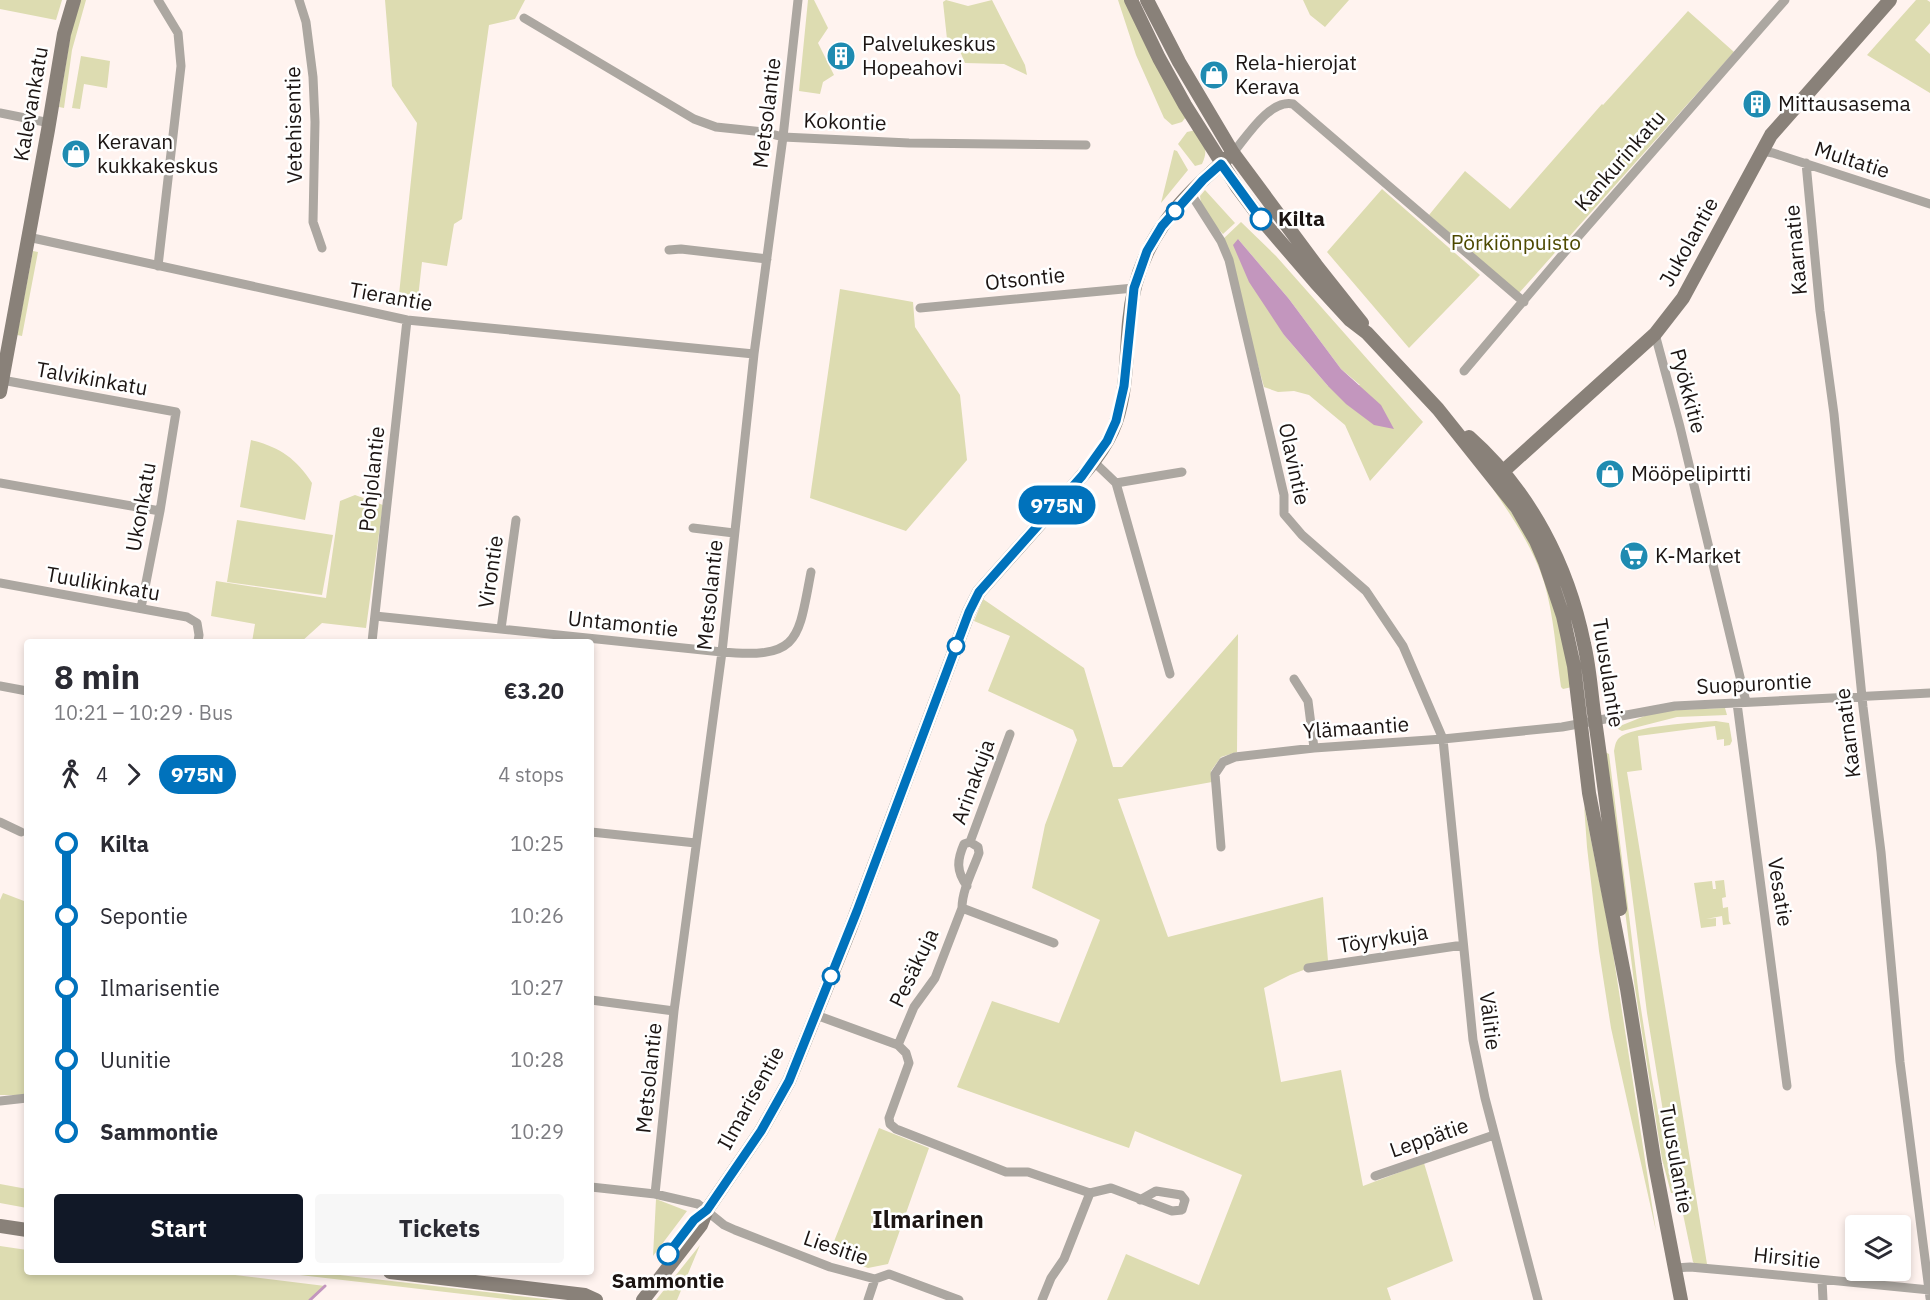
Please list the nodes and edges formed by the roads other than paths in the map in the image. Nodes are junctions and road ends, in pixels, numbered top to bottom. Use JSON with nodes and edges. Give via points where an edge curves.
{"nodes":[{"id":1,"x":74,"y":0,"type":"edge"},
{"id":2,"x":158,"y":0,"type":"edge"},
{"id":3,"x":299,"y":0,"type":"edge"},
{"id":4,"x":798,"y":0,"type":"edge"},
{"id":5,"x":1131,"y":0,"type":"edge"},
{"id":6,"x":1147,"y":0,"type":"edge"},
{"id":7,"x":1785,"y":0,"type":"edge"},
{"id":8,"x":1890,"y":0,"type":"edge"},
{"id":9,"x":524,"y":18,"type":"dead end"},
{"id":10,"x":0,"y":113,"type":"edge"},
{"id":11,"x":50,"y":123,"type":"junction"},
{"id":12,"x":783,"y":137,"type":"junction"},
{"id":13,"x":1086,"y":145,"type":"dead end"},
{"id":14,"x":1762,"y":151,"type":"junction"},
{"id":15,"x":1233,"y":153,"type":"junction"},
{"id":16,"x":1806,"y":163,"type":"junction"},
{"id":17,"x":1221,"y":164,"type":"junction"},
{"id":18,"x":1191,"y":194,"type":"junction"},
{"id":19,"x":1930,"y":204,"type":"edge"},
{"id":20,"x":28,"y":237,"type":"junction"},
{"id":21,"x":322,"y":248,"type":"dead end"},
{"id":22,"x":669,"y":250,"type":"dead end"},
{"id":23,"x":766,"y":259,"type":"junction"},
{"id":24,"x":158,"y":266,"type":"junction"},
{"id":25,"x":1134,"y":288,"type":"junction"},
{"id":26,"x":1524,"y":302,"type":"junction"},
{"id":27,"x":920,"y":308,"type":"dead end"},
{"id":28,"x":407,"y":320,"type":"junction"},
{"id":29,"x":1367,"y":333,"type":"junction"},
{"id":30,"x":1655,"y":334,"type":"junction"},
{"id":31,"x":754,"y":354,"type":"junction"},
{"id":32,"x":1464,"y":371,"type":"dead end"},
{"id":33,"x":1,"y":386,"type":"edge"},
{"id":34,"x":176,"y":412,"type":"joint"},
{"id":35,"x":1093,"y":462,"type":"junction"},
{"id":36,"x":1182,"y":472,"type":"dead end"},
{"id":37,"x":1499,"y":475,"type":"junction"},
{"id":38,"x":0,"y":483,"type":"edge"},
{"id":39,"x":1116,"y":483,"type":"junction"},
{"id":40,"x":160,"y":512,"type":"junction"},
{"id":41,"x":516,"y":519,"type":"dead end"},
{"id":42,"x":693,"y":528,"type":"dead end"},
{"id":43,"x":734,"y":533,"type":"junction"},
{"id":44,"x":811,"y":572,"type":"dead end"},
{"id":45,"x":0,"y":583,"type":"edge"},
{"id":46,"x":141,"y":608,"type":"junction"},
{"id":47,"x":375,"y":616,"type":"junction"},
{"id":48,"x":501,"y":629,"type":"junction"},
{"id":49,"x":198,"y":639,"type":"edge"},
{"id":50,"x":372,"y":639,"type":"edge"},
{"id":51,"x":722,"y":652,"type":"junction"},
{"id":52,"x":1170,"y":674,"type":"dead end"},
{"id":53,"x":1294,"y":679,"type":"dead end"},
{"id":54,"x":0,"y":686,"type":"edge"},
{"id":55,"x":24,"y":690,"type":"edge"},
{"id":56,"x":1930,"y":693,"type":"edge"},
{"id":57,"x":1862,"y":695,"type":"junction"},
{"id":58,"x":1741,"y":702,"type":"junction"},
{"id":59,"x":1595,"y":720,"type":"junction"},
{"id":60,"x":1581,"y":723,"type":"junction"},
{"id":61,"x":1010,"y":734,"type":"dead end"},
{"id":62,"x":1443,"y":740,"type":"junction"},
{"id":63,"x":1314,"y":748,"type":"junction"},
{"id":64,"x":0,"y":822,"type":"edge"},
{"id":65,"x":21,"y":832,"type":"dead end"},
{"id":66,"x":594,"y":832,"type":"edge"},
{"id":67,"x":970,"y":842,"type":"junction"},
{"id":68,"x":696,"y":843,"type":"junction"},
{"id":69,"x":1221,"y":847,"type":"dead end"},
{"id":70,"x":967,"y":886,"type":"junction"},
{"id":71,"x":962,"y":908,"type":"junction"},
{"id":72,"x":1054,"y":943,"type":"dead end"},
{"id":73,"x":1463,"y":945,"type":"junction"},
{"id":74,"x":1308,"y":968,"type":"dead end"},
{"id":75,"x":1627,"y":989,"type":"junction"},
{"id":76,"x":594,"y":1000,"type":"edge"},
{"id":77,"x":674,"y":1011,"type":"junction"},
{"id":78,"x":816,"y":1015,"type":"junction"},
{"id":79,"x":897,"y":1045,"type":"junction"},
{"id":80,"x":1787,"y":1086,"type":"dead end"},
{"id":81,"x":24,"y":1098,"type":"edge"},
{"id":82,"x":0,"y":1101,"type":"edge"},
{"id":83,"x":1494,"y":1135,"type":"junction"},
{"id":84,"x":1375,"y":1176,"type":"dead end"},
{"id":85,"x":594,"y":1187,"type":"edge"},
{"id":86,"x":1090,"y":1193,"type":"junction"},
{"id":87,"x":654,"y":1194,"type":"junction"},
{"id":88,"x":1140,"y":1200,"type":"dead end"},
{"id":89,"x":707,"y":1210,"type":"junction"},
{"id":90,"x":0,"y":1226,"type":"edge"},
{"id":91,"x":24,"y":1230,"type":"edge"},
{"id":92,"x":1675,"y":1268,"type":"junction"},
{"id":93,"x":415,"y":1275,"type":"edge"},
{"id":94,"x":874,"y":1279,"type":"junction"},
{"id":95,"x":1822,"y":1280,"type":"junction"},
{"id":96,"x":1930,"y":1293,"type":"edge"},
{"id":97,"x":596,"y":1300,"type":"edge"},
{"id":98,"x":633,"y":1300,"type":"edge"},
{"id":99,"x":643,"y":1300,"type":"edge"},
{"id":100,"x":868,"y":1300,"type":"edge"},
{"id":101,"x":959,"y":1300,"type":"edge"},
{"id":102,"x":1042,"y":1300,"type":"edge"},
{"id":103,"x":1538,"y":1300,"type":"edge"},
{"id":104,"x":1680,"y":1300,"type":"edge"},
{"id":105,"x":1823,"y":1300,"type":"edge"}],
"edges":[{"from":1,"to":11,"type":"street","name":"Kalevankatu","via":[[64,34]]},
{"from":2,"to":24,"type":"street","via":[[178,33],[181,66]]},
{"from":3,"to":21,"type":"street","name":"Vetehisentie","via":[[306,22],[313,78],[313,222]]},
{"from":4,"to":12,"type":"street","name":"Metsolantie"},
{"from":5,"to":17,"type":"street","name":"Tuusulantie","via":[[1159,58]]},
{"from":6,"to":15,"type":"street","name":"Tuusulantie"},
{"from":7,"to":26,"type":"street","name":"Kankurinkatu"},
{"from":8,"to":14,"type":"street","name":"Jukolantie","via":[[1771,135]]},
{"from":9,"to":12,"type":"street","name":"Kokontie","via":[[694,119],[716,127]]},
{"from":10,"to":11,"type":"street"},
{"from":11,"to":20,"type":"street","name":"Kalevankatu"},
{"from":12,"to":13,"type":"street","name":"Kokontie"},
{"from":12,"to":23,"type":"street","name":"Metsolantie"},
{"from":14,"to":16,"type":"street","name":"Multatie"},
{"from":14,"to":30,"type":"street","name":"Jukolantie","via":[[1683,298]]},
{"from":15,"to":17,"type":"street","name":"Ilmarisentie"},
{"from":15,"to":26,"type":"street","via":[[1268,112],[1282,104],[1293,104]]},
{"from":15,"to":29,"type":"street","name":"Tuusulantie","via":[[1357,314]]},
{"from":16,"to":19,"type":"street","name":"Multatie"},
{"from":16,"to":57,"type":"street","name":"Kaarnatie"},
{"from":17,"to":18,"type":"street","name":"Ilmarisentie"},
{"from":17,"to":29,"type":"street","name":"Tuusulantie","via":[[1284,247],[1350,320]]},
{"from":18,"to":25,"type":"street","name":"Ilmarisentie","via":[[1154,238]]},
{"from":18,"to":62,"type":"street","name":"Olavintie","via":[[1229,260],[1284,495],[1284,514],[1366,591],[1402,646]]},
{"from":20,"to":24,"type":"street","name":"Tierantie"},
{"from":20,"to":33,"type":"street","name":"Kalevankatu","via":[[7,329]]},
{"from":22,"to":23,"type":"street"},
{"from":23,"to":31,"type":"street","name":"Metsolantie"},
{"from":24,"to":28,"type":"street","name":"Tierantie"},
{"from":25,"to":27,"type":"street","name":"Otsontie"},
{"from":25,"to":35,"type":"street","name":"Ilmarisentie","via":[[1124,386],[1116,421]]},
{"from":26,"to":32,"type":"street","name":"Kankurinkatu"},
{"from":28,"to":31,"type":"street","name":"Tierantie"},
{"from":28,"to":47,"type":"street","name":"Pohjolantie"},
{"from":29,"to":37,"type":"street","name":"Tuusulantie"},
{"from":30,"to":37,"type":"street","name":"Jukolantie"},
{"from":30,"to":58,"type":"street","name":"Pyökkitie","via":[[1680,427]]},
{"from":31,"to":43,"type":"street","name":"Metsolantie"},
{"from":33,"to":34,"type":"street","name":"Talvikinkatu"},
{"from":34,"to":40,"type":"street","name":"Ukonkatu"},
{"from":35,"to":39,"type":"street"},
{"from":35,"to":78,"type":"street","name":"Ilmarisentie","via":[[979,592]]},
{"from":36,"to":39,"type":"street"},
{"from":37,"to":59,"type":"street","name":"Tuusulantie","via":[[1547,536],[1567,583],[1584,642]]},
{"from":37,"to":60,"type":"street","name":"Tuusulantie","via":[[1536,541],[1555,587],[1574,666]]},
{"from":38,"to":40,"type":"street"},
{"from":39,"to":52,"type":"street"},
{"from":40,"to":46,"type":"street","name":"Ukonkatu"},
{"from":41,"to":48,"type":"street","name":"Virontie"},
{"from":42,"to":43,"type":"street"},
{"from":43,"to":51,"type":"street","name":"Metsolantie"},
{"from":44,"to":51,"type":"street","name":"Untamontie","via":[[801,626],[790,643],[773,652]]},
{"from":45,"to":46,"type":"street","name":"Tuulikinkatu"},
{"from":46,"to":49,"type":"street","name":"Tuulikinkatu","via":[[187,617],[198,623]]},
{"from":47,"to":48,"type":"street","name":"Untamontie"},
{"from":47,"to":50,"type":"street","name":"Pohjolantie"},
{"from":48,"to":51,"type":"street","name":"Untamontie"},
{"from":51,"to":68,"type":"street","name":"Metsolantie"},
{"from":53,"to":63,"type":"street","via":[[1308,701]]},
{"from":54,"to":55,"type":"street"},
{"from":56,"to":57,"type":"street","name":"Suopurontie"},
{"from":57,"to":58,"type":"street","name":"Suopurontie"},
{"from":57,"to":96,"type":"street","name":"Kaarnatie","via":[[1900,1062]]},
{"from":58,"to":59,"type":"street","name":"Suopurontie","via":[[1675,706]]},
{"from":58,"to":80,"type":"street","name":"Vesatie"},
{"from":59,"to":60,"type":"street","name":"Suopurontie"},
{"from":59,"to":75,"type":"street","name":"Tuusulantie","via":[[1621,913]]},
{"from":60,"to":62,"type":"street","name":"Ylämaantie"},
{"from":60,"to":75,"type":"street","name":"Tuusulantie","via":[[1589,793]]},
{"from":61,"to":67,"type":"street","name":"Arinakuja"},
{"from":62,"to":63,"type":"street","name":"Ylämaantie"},
{"from":62,"to":73,"type":"street","name":"Välitie"},
{"from":63,"to":69,"type":"street","name":"Ylämaantie","via":[[1235,757],[1223,762],[1215,774]]},
{"from":64,"to":65,"type":"street"},
{"from":66,"to":68,"type":"street"},
{"from":67,"to":70,"type":"street","name":"Pesäkuja","via":[[978,847],[979,853]]},
{"from":67,"to":70,"type":"street","name":"Pesäkuja","via":[[964,844],[958,859]]},
{"from":68,"to":77,"type":"street","name":"Metsolantie"},
{"from":70,"to":71,"type":"street","name":"Pesäkuja"},
{"from":71,"to":72,"type":"street"},
{"from":71,"to":79,"type":"street","name":"Pesäkuja","via":[[935,978],[914,1007]]},
{"from":73,"to":74,"type":"street","name":"Töyrykuja"},
{"from":73,"to":83,"type":"street","name":"Välitie","via":[[1473,1040]]},
{"from":75,"to":92,"type":"street","name":"Tuusulantie"},
{"from":76,"to":77,"type":"street"},
{"from":77,"to":87,"type":"street","name":"Metsolantie"},
{"from":78,"to":79,"type":"street"},
{"from":78,"to":89,"type":"street","name":"Ilmarisentie","via":[[789,1081],[761,1131]]},
{"from":79,"to":86,"type":"street","via":[[906,1053],[909,1063],[889,1118],[896,1129],[1006,1172],[1028,1172]]},
{"from":81,"to":82,"type":"street"},
{"from":83,"to":84,"type":"street","name":"Leppätie"},
{"from":83,"to":103,"type":"street","name":"Välitie"},
{"from":85,"to":87,"type":"street"},
{"from":86,"to":88,"type":"street","via":[[1111,1188]]},
{"from":86,"to":102,"type":"street","via":[[1064,1259]]},
{"from":87,"to":89,"type":"street","via":[[698,1204]]},
{"from":89,"to":94,"type":"street","name":"Liesitie","via":[[735,1230],[830,1267]]},
{"from":89,"to":98,"type":"street","name":"Ilmarisentie","via":[[694,1220]]},
{"from":89,"to":99,"type":"street","name":"Ilmarisentie","via":[[701,1226]]},
{"from":90,"to":91,"type":"street"},
{"from":92,"to":95,"type":"street","name":"Hirsitie"},
{"from":92,"to":104,"type":"street","name":"Tuusulantie"},
{"from":93,"to":97,"type":"street","via":[[585,1295]]},
{"from":94,"to":100,"type":"street"},
{"from":94,"to":101,"type":"street","name":"Liesitie","via":[[889,1275]]},
{"from":95,"to":96,"type":"street","name":"Hirsitie"},
{"from":95,"to":105,"type":"street"}]}
